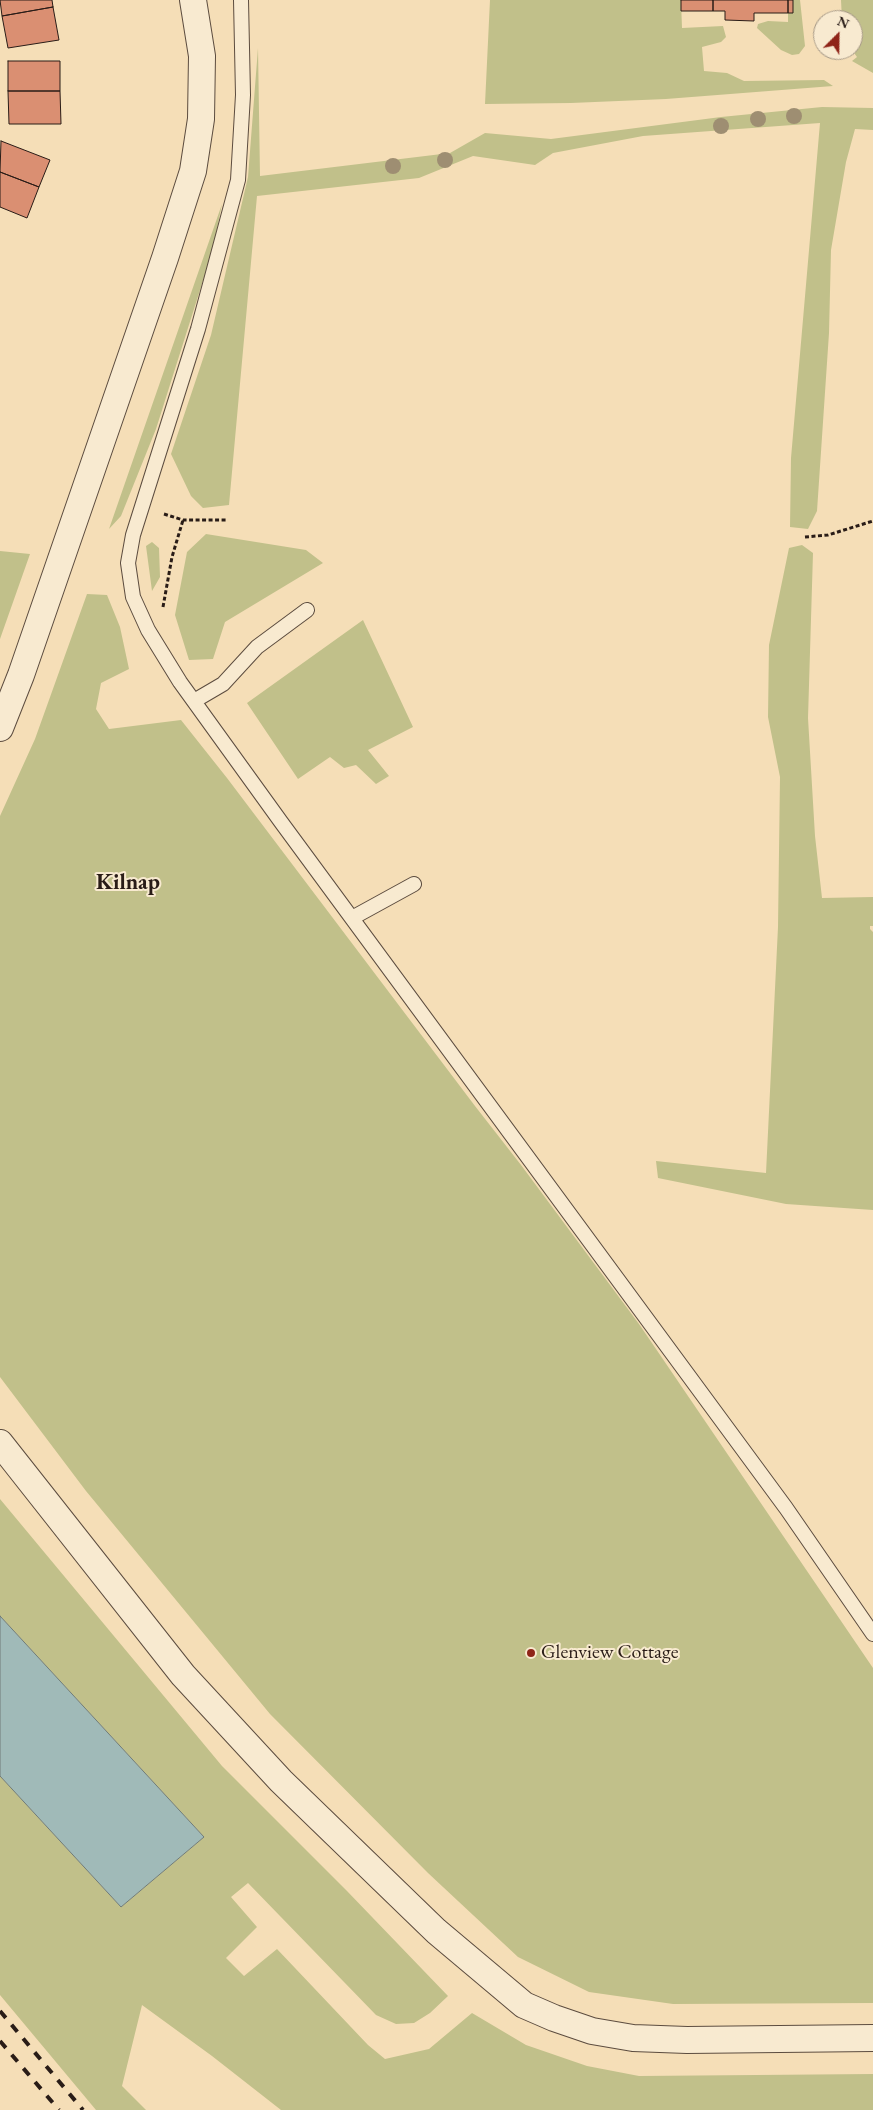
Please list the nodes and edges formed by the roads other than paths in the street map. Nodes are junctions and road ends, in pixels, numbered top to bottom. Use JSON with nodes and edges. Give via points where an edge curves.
{"nodes":[{"id":1,"x":193,"y":0,"type":"edge"},
{"id":2,"x":241,"y":0,"type":"edge"},
{"id":3,"x":307,"y":610,"type":"dead end"},
{"id":4,"x":194,"y":701,"type":"junction"},
{"id":5,"x":0,"y":728,"type":"edge"},
{"id":6,"x":414,"y":884,"type":"dead end"},
{"id":7,"x":352,"y":918,"type":"junction"},
{"id":8,"x":0,"y":1444,"type":"edge"},
{"id":9,"x":873,"y":1634,"type":"edge"},
{"id":10,"x":873,"y":2038,"type":"edge"}],
"edges":[{"from":1,"to":5,"type":"street","via":[[202,56],[201,119],[193,171],[117,398]]},
{"from":2,"to":4,"type":"lane","via":[[243,95],[238,180],[198,329],[140,507],[128,563],[133,597],[148,630]]},
{"from":3,"to":4,"type":"lane","via":[[257,647],[223,684]]},
{"from":4,"to":7,"type":"lane"},
{"from":6,"to":7,"type":"lane"},
{"from":7,"to":9,"type":"lane","via":[[775,1492]]},
{"from":8,"to":10,"type":"street","via":[[184,1675],[281,1781],[436,1931],[524,2005],[592,2030],[633,2038]]}]}
